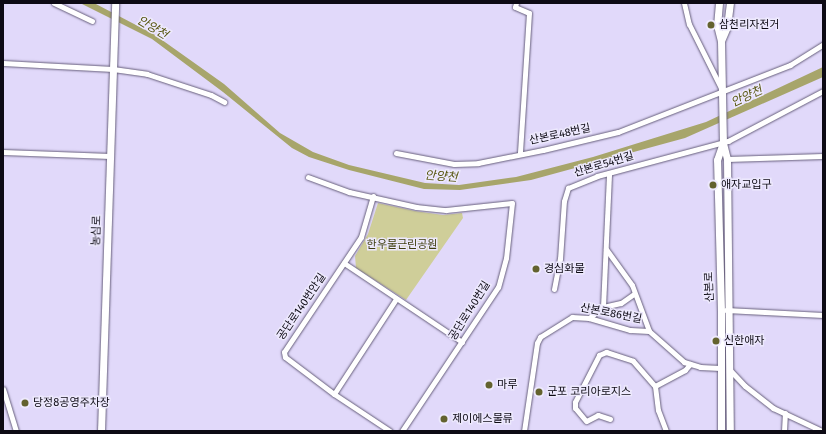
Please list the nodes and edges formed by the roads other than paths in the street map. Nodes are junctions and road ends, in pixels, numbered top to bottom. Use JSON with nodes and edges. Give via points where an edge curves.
{"nodes":[{"id":1,"x":54,"y":3,"type":"edge"},
{"id":2,"x":115,"y":3,"type":"edge"},
{"id":3,"x":516,"y":3,"type":"edge"},
{"id":4,"x":684,"y":3,"type":"edge"},
{"id":5,"x":719,"y":3,"type":"edge"},
{"id":6,"x":730,"y":3,"type":"edge"},
{"id":7,"x":92,"y":21,"type":"dead end"},
{"id":8,"x":721,"y":41,"type":"junction"},
{"id":9,"x":823,"y":44,"type":"edge"},
{"id":10,"x":3,"y":63,"type":"edge"},
{"id":11,"x":113,"y":69,"type":"junction"},
{"id":12,"x":823,"y":90,"type":"edge"},
{"id":13,"x":722,"y":96,"type":"junction"},
{"id":14,"x":224,"y":102,"type":"dead end"},
{"id":15,"x":723,"y":140,"type":"junction"},
{"id":16,"x":3,"y":152,"type":"edge"},
{"id":17,"x":396,"y":153,"type":"dead end"},
{"id":18,"x":520,"y":153,"type":"junction"},
{"id":19,"x":110,"y":156,"type":"junction"},
{"id":20,"x":823,"y":156,"type":"edge"},
{"id":21,"x":727,"y":159,"type":"junction"},
{"id":22,"x":609,"y":173,"type":"junction"},
{"id":23,"x":308,"y":177,"type":"dead end"},
{"id":24,"x":373,"y":196,"type":"junction"},
{"id":25,"x":606,"y":249,"type":"junction"},
{"id":26,"x":344,"y":263,"type":"junction"},
{"id":27,"x":554,"y":289,"type":"dead end"},
{"id":28,"x":634,"y":294,"type":"junction"},
{"id":29,"x":396,"y":299,"type":"junction"},
{"id":30,"x":603,"y":307,"type":"junction"},
{"id":31,"x":730,"y":310,"type":"junction"},
{"id":32,"x":721,"y":311,"type":"junction"},
{"id":33,"x":823,"y":315,"type":"edge"},
{"id":34,"x":589,"y":318,"type":"junction"},
{"id":35,"x":649,"y":331,"type":"junction"},
{"id":36,"x":462,"y":342,"type":"junction"},
{"id":37,"x":690,"y":364,"type":"junction"},
{"id":38,"x":720,"y":368,"type":"junction"},
{"id":39,"x":729,"y":369,"type":"junction"},
{"id":40,"x":655,"y":386,"type":"junction"},
{"id":41,"x":3,"y":389,"type":"edge"},
{"id":42,"x":334,"y":394,"type":"junction"},
{"id":43,"x":785,"y":413,"type":"junction"},
{"id":44,"x":610,"y":419,"type":"dead end"},
{"id":45,"x":16,"y":431,"type":"edge"},
{"id":46,"x":101,"y":431,"type":"edge"},
{"id":47,"x":390,"y":431,"type":"edge"},
{"id":48,"x":402,"y":431,"type":"edge"},
{"id":49,"x":524,"y":431,"type":"edge"},
{"id":50,"x":666,"y":431,"type":"edge"},
{"id":51,"x":721,"y":431,"type":"edge"},
{"id":52,"x":730,"y":431,"type":"edge"},
{"id":53,"x":784,"y":431,"type":"edge"},
{"id":54,"x":822,"y":431,"type":"edge"}],
"edges":[{"from":1,"to":7,"type":"street"},
{"from":2,"to":11,"type":"street","name":"농심로"},
{"from":3,"to":18,"type":"street","via":[[515,7],[529,13]]},
{"from":4,"to":13,"type":"street","via":[[689,24]]},
{"from":5,"to":8,"type":"street","via":[[717,25]]},
{"from":6,"to":8,"type":"street","via":[[727,27]]},
{"from":8,"to":13,"type":"street"},
{"from":9,"to":13,"type":"street","name":"산본로48번길","via":[[790,65]]},
{"from":10,"to":11,"type":"street"},
{"from":11,"to":14,"type":"street","via":[[147,74],[211,95]]},
{"from":11,"to":19,"type":"street","name":"농심로"},
{"from":12,"to":15,"type":"street","name":"산본로54번길"},
{"from":13,"to":15,"type":"street"},
{"from":13,"to":18,"type":"street","name":"산본로48번길","via":[[650,118],[618,132],[544,150]]},
{"from":15,"to":21,"type":"street","name":"산본로"},
{"from":15,"to":22,"type":"street","name":"산본로54번길"},
{"from":15,"to":32,"type":"street","name":"산본로","via":[[717,160]]},
{"from":16,"to":19,"type":"street"},
{"from":17,"to":18,"type":"street","name":"산본로48번길","via":[[454,164],[478,163]]},
{"from":19,"to":46,"type":"street","name":"농심로"},
{"from":20,"to":21,"type":"street"},
{"from":21,"to":31,"type":"street","name":"산본로"},
{"from":22,"to":25,"type":"street"},
{"from":22,"to":27,"type":"street","name":"산본로54번길","via":[[578,182],[568,188],[564,201],[560,259]]},
{"from":23,"to":24,"type":"street","name":"공단로140번길","via":[[349,192]]},
{"from":24,"to":26,"type":"street","name":"공단로140번안길","via":[[361,237]]},
{"from":24,"to":36,"type":"street","name":"공단로140번길","via":[[416,207],[446,210],[512,203],[506,258],[501,278]]},
{"from":25,"to":28,"type":"street","via":[[632,285]]},
{"from":25,"to":30,"type":"street"},
{"from":26,"to":29,"type":"street"},
{"from":26,"to":42,"type":"street","name":"공단로140번안길","via":[[284,352],[287,361]]},
{"from":28,"to":30,"type":"street","via":[[621,303]]},
{"from":28,"to":35,"type":"street"},
{"from":29,"to":36,"type":"street"},
{"from":29,"to":42,"type":"street"},
{"from":30,"to":34,"type":"street"},
{"from":31,"to":32,"type":"street"},
{"from":31,"to":33,"type":"street"},
{"from":31,"to":39,"type":"street","name":"산본로"},
{"from":32,"to":38,"type":"street","name":"산본로"},
{"from":34,"to":35,"type":"street","name":"산본로86번길","via":[[630,330]]},
{"from":34,"to":49,"type":"street","name":"산본로86번길","via":[[567,318],[540,337]]},
{"from":35,"to":37,"type":"street","name":"산본로86번길","via":[[674,354]]},
{"from":36,"to":48,"type":"street","name":"공단로140번길"},
{"from":37,"to":38,"type":"street","name":"산본로86번길"},
{"from":37,"to":40,"type":"street","via":[[685,370]]},
{"from":38,"to":51,"type":"street","name":"산본로"},
{"from":39,"to":43,"type":"street","via":[[757,397]]},
{"from":39,"to":52,"type":"street","name":"산본로"},
{"from":40,"to":44,"type":"street","via":[[634,361],[606,352],[599,355],[575,402],[575,408],[586,421],[598,416]]},
{"from":40,"to":50,"type":"street","via":[[658,410]]},
{"from":41,"to":45,"type":"street"},
{"from":42,"to":47,"type":"street","name":"공단로140번안길"},
{"from":43,"to":53,"type":"street"},
{"from":43,"to":54,"type":"street"}]}
